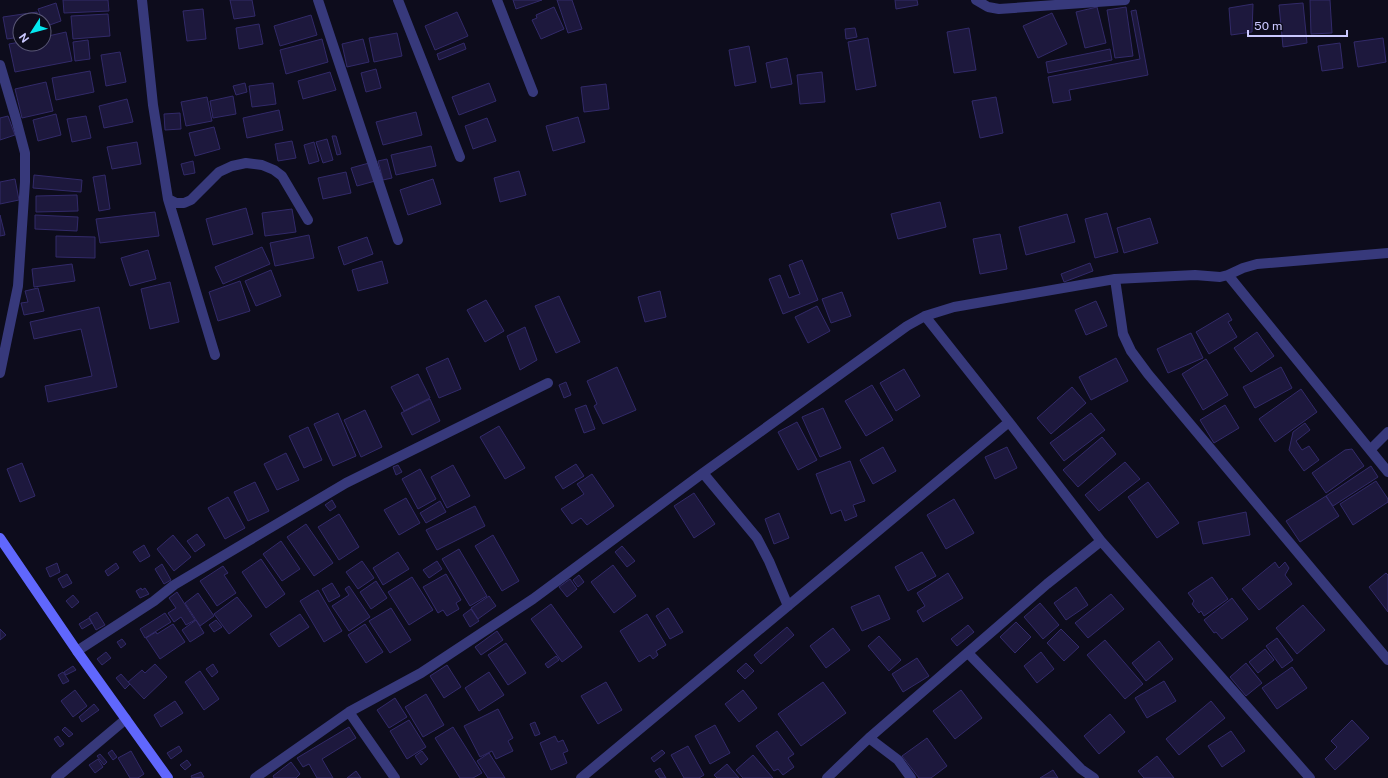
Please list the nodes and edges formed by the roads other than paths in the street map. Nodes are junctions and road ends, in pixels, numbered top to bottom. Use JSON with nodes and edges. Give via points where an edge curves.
{"nodes":[{"id":1,"x":142,"y":0,"type":"edge"},
{"id":2,"x":318,"y":0,"type":"edge"},
{"id":3,"x":398,"y":0,"type":"edge"},
{"id":4,"x":497,"y":0,"type":"edge"},
{"id":5,"x":976,"y":0,"type":"edge"},
{"id":6,"x":1120,"y":0,"type":"edge"},
{"id":7,"x":1125,"y":0,"type":"edge"},
{"id":8,"x":0,"y":65,"type":"edge"},
{"id":9,"x":533,"y":92,"type":"dead end"},
{"id":10,"x":460,"y":157,"type":"dead end"},
{"id":11,"x":168,"y":199,"type":"junction"},
{"id":12,"x":308,"y":220,"type":"dead end"},
{"id":13,"x":398,"y":240,"type":"dead end"},
{"id":14,"x":1388,"y":253,"type":"edge"},
{"id":15,"x":1228,"y":275,"type":"junction"},
{"id":16,"x":1115,"y":279,"type":"junction"},
{"id":17,"x":925,"y":316,"type":"junction"},
{"id":18,"x":215,"y":355,"type":"dead end"},
{"id":19,"x":0,"y":373,"type":"edge"},
{"id":20,"x":548,"y":383,"type":"dead end"},
{"id":21,"x":1009,"y":422,"type":"junction"},
{"id":22,"x":1388,"y":432,"type":"edge"},
{"id":23,"x":1370,"y":450,"type":"junction"},
{"id":24,"x":1388,"y":472,"type":"edge"},
{"id":25,"x":703,"y":473,"type":"junction"},
{"id":26,"x":0,"y":538,"type":"edge"},
{"id":27,"x":1101,"y":541,"type":"junction"},
{"id":28,"x":788,"y":606,"type":"junction"},
{"id":29,"x":77,"y":651,"type":"junction"},
{"id":30,"x":968,"y":653,"type":"junction"},
{"id":31,"x":1388,"y":660,"type":"edge"},
{"id":32,"x":349,"y":712,"type":"junction"},
{"id":33,"x":126,"y":718,"type":"junction"},
{"id":34,"x":869,"y":738,"type":"junction"},
{"id":35,"x":56,"y":778,"type":"edge"},
{"id":36,"x":168,"y":778,"type":"edge"},
{"id":37,"x":255,"y":778,"type":"edge"},
{"id":38,"x":395,"y":778,"type":"edge"},
{"id":39,"x":581,"y":778,"type":"edge"},
{"id":40,"x":826,"y":778,"type":"edge"},
{"id":41,"x":911,"y":778,"type":"edge"},
{"id":42,"x":1094,"y":778,"type":"edge"},
{"id":43,"x":1310,"y":778,"type":"edge"}],
"edges":[{"from":1,"to":11,"type":"street","via":[[153,105]]},
{"from":2,"to":13,"type":"street"},
{"from":3,"to":10,"type":"street"},
{"from":4,"to":9,"type":"street"},
{"from":5,"to":6,"type":"street","via":[[988,8],[999,9]]},
{"from":6,"to":7,"type":"street"},
{"from":8,"to":19,"type":"street","via":[[24,153],[25,182],[18,286]]},
{"from":11,"to":12,"type":"street","via":[[176,203],[191,200],[219,172],[232,166],[246,163],[262,165],[282,176]]},
{"from":11,"to":18,"type":"street"},
{"from":14,"to":15,"type":"street","via":[[1257,264]]},
{"from":15,"to":16,"type":"street"},
{"from":15,"to":23,"type":"street"},
{"from":16,"to":17,"type":"street","via":[[954,307]]},
{"from":16,"to":31,"type":"street","via":[[1123,334],[1148,374]]},
{"from":17,"to":21,"type":"street"},
{"from":17,"to":25,"type":"street","via":[[907,326]]},
{"from":20,"to":29,"type":"street","via":[[346,483],[174,585]]},
{"from":21,"to":27,"type":"street"},
{"from":21,"to":28,"type":"street"},
{"from":22,"to":23,"type":"street"},
{"from":23,"to":24,"type":"street"},
{"from":25,"to":28,"type":"street","via":[[757,538]]},
{"from":25,"to":32,"type":"street","via":[[533,599],[421,673]]},
{"from":26,"to":29,"type":"street"},
{"from":27,"to":30,"type":"street"},
{"from":27,"to":43,"type":"street"},
{"from":28,"to":39,"type":"street"},
{"from":29,"to":33,"type":"street"},
{"from":30,"to":34,"type":"street"},
{"from":30,"to":42,"type":"street","via":[[1081,769]]},
{"from":32,"to":37,"type":"street"},
{"from":32,"to":38,"type":"street"},
{"from":33,"to":35,"type":"street"},
{"from":33,"to":36,"type":"street"},
{"from":34,"to":40,"type":"street"},
{"from":34,"to":41,"type":"street","via":[[898,760]]}]}
